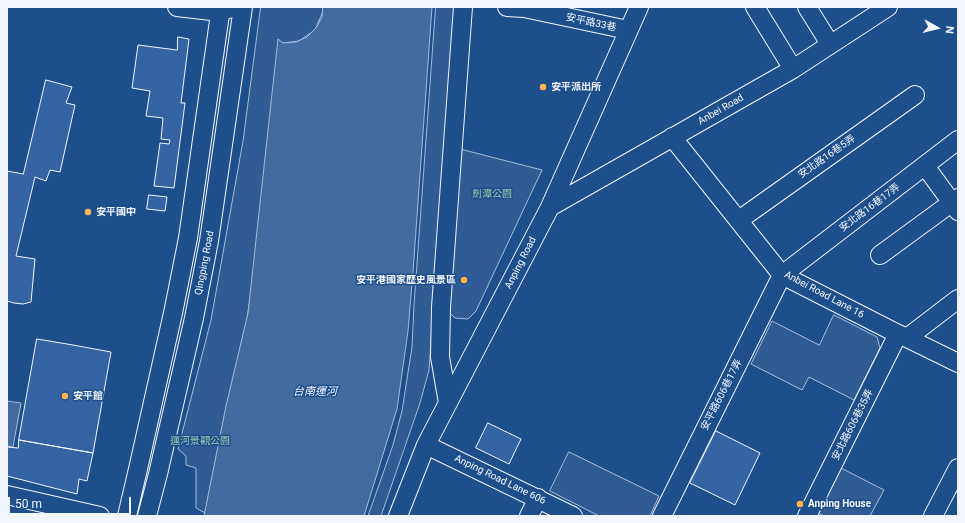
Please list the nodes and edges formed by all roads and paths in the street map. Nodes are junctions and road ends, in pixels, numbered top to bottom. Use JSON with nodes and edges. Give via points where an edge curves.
{"nodes":[{"id":1,"x":177,"y":7,"type":"edge"},
{"id":2,"x":243,"y":7,"type":"edge"},
{"id":3,"x":463,"y":7,"type":"edge"},
{"id":4,"x":507,"y":7,"type":"edge"},
{"id":5,"x":639,"y":7,"type":"edge"},
{"id":6,"x":755,"y":7,"type":"edge"},
{"id":7,"x":807,"y":7,"type":"edge"},
{"id":8,"x":888,"y":7,"type":"edge"},
{"id":9,"x":225,"y":9,"type":"edge"},
{"id":10,"x":628,"y":30,"type":"junction"},
{"id":11,"x":830,"y":44,"type":"junction"},
{"id":12,"x":793,"y":68,"type":"junction"},
{"id":13,"x":915,"y":95,"type":"dead end"},
{"id":14,"x":672,"y":137,"type":"junction"},
{"id":15,"x":958,"y":140,"type":"edge"},
{"id":16,"x":925,"y":166,"type":"junction"},
{"id":17,"x":956,"y":204,"type":"edge"},
{"id":18,"x":550,"y":207,"type":"junction"},
{"id":19,"x":738,"y":220,"type":"junction"},
{"id":20,"x":880,"y":256,"type":"dead end"},
{"id":21,"x":782,"y":275,"type":"junction"},
{"id":22,"x":958,"y":299,"type":"edge"},
{"id":23,"x":903,"y":336,"type":"junction"},
{"id":24,"x":958,"y":363,"type":"edge"},
{"id":25,"x":448,"y":403,"type":"junction"},
{"id":26,"x":426,"y":445,"type":"junction"},
{"id":27,"x":958,"y":468,"type":"edge"},
{"id":28,"x":7,"y":495,"type":"edge"},
{"id":29,"x":538,"y":498,"type":"junction"},
{"id":30,"x":568,"y":515,"type":"edge"},
{"id":31,"x":100,"y":516,"type":"edge"},
{"id":32,"x":127,"y":516,"type":"edge"},
{"id":33,"x":147,"y":516,"type":"edge"},
{"id":34,"x":398,"y":516,"type":"edge"},
{"id":35,"x":529,"y":516,"type":"edge"},
{"id":36,"x":662,"y":516,"type":"edge"},
{"id":37,"x":807,"y":516,"type":"edge"},
{"id":38,"x":933,"y":516,"type":"edge"}],
"edges":[{"from":1,"to":9,"type":"street"},
{"from":2,"to":33,"type":"street","name":"Qingping Road","via":[[209,241],[194,318]]},
{"from":3,"to":25,"type":"street","via":[[441,307],[440,357]]},
{"from":4,"to":10,"type":"street","name":"安平路33巷","via":[[524,8]]},
{"from":5,"to":10,"type":"street","name":"Anping Road"},
{"from":6,"to":12,"type":"street"},
{"from":7,"to":11,"type":"street"},
{"from":8,"to":11,"type":"street","name":"Anbei Road"},
{"from":9,"to":32,"type":"street","via":[[188,238]]},
{"from":10,"to":18,"type":"street","name":"Anping Road"},
{"from":11,"to":12,"type":"street","name":"Anbei Road"},
{"from":12,"to":14,"type":"street","name":"Anbei Road"},
{"from":13,"to":19,"type":"street","name":"安北路16巷5弄"},
{"from":14,"to":18,"type":"street","name":"Anbei Road"},
{"from":14,"to":19,"type":"street","name":"Anbei Road Lane 16"},
{"from":15,"to":16,"type":"street","name":"安北路16巷17弄"},
{"from":16,"to":17,"type":"street"},
{"from":16,"to":21,"type":"street","name":"安北路16巷17弄"},
{"from":17,"to":20,"type":"street"},
{"from":18,"to":25,"type":"street","name":"Anping Road"},
{"from":19,"to":21,"type":"street","name":"Anbei Road Lane 16"},
{"from":21,"to":23,"type":"street","name":"Anbei Road Lane 16"},
{"from":21,"to":36,"type":"street","name":"安平路606巷17弄"},
{"from":22,"to":23,"type":"street"},
{"from":23,"to":24,"type":"street","name":"Anbei Road Lane 16"},
{"from":23,"to":37,"type":"street","name":"安北路606巷35弄"},
{"from":25,"to":26,"type":"street","name":"Anping Road"},
{"from":26,"to":29,"type":"street","name":"Anping Road Lane 606"},
{"from":26,"to":34,"type":"street","name":"Anping Road"},
{"from":27,"to":38,"type":"street"},
{"from":28,"to":31,"type":"street"},
{"from":29,"to":30,"type":"street","name":"Anping Road Lane 606"},
{"from":29,"to":35,"type":"street"}]}
